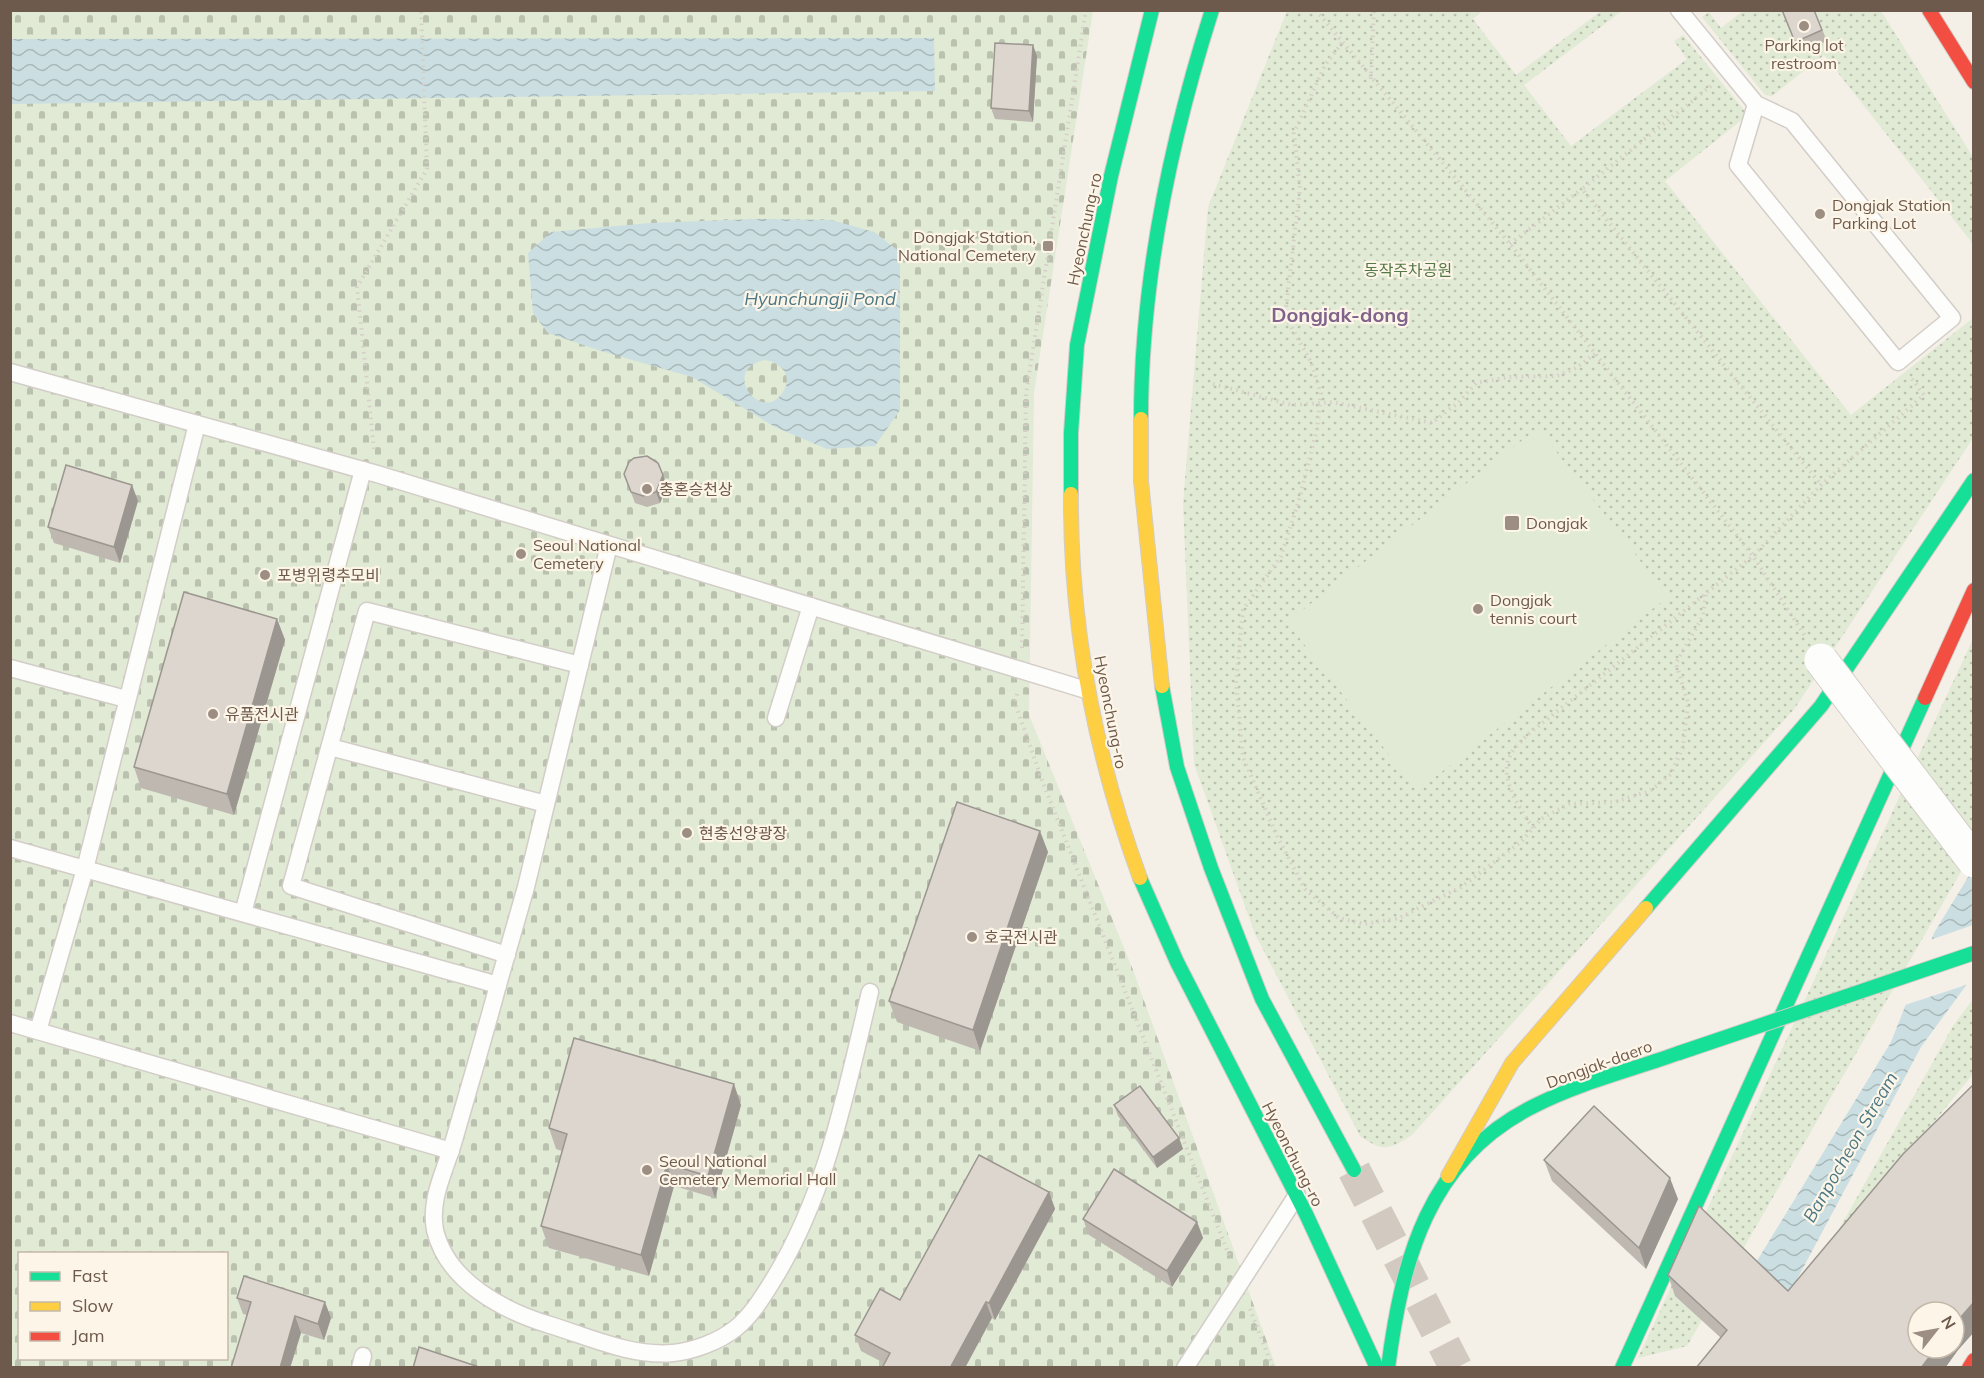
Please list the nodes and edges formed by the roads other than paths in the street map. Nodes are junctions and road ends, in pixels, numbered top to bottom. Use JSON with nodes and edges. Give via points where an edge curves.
{"nodes":[{"id":1,"x":1152,"y":10,"type":"edge"},
{"id":2,"x":1212,"y":10,"type":"edge"},
{"id":3,"x":1679,"y":10,"type":"edge"},
{"id":4,"x":1929,"y":10,"type":"edge"},
{"id":5,"x":1974,"y":82,"type":"edge"},
{"id":6,"x":1756,"y":104,"type":"junction"},
{"id":7,"x":10,"y":372,"type":"edge"},
{"id":8,"x":197,"y":424,"type":"junction"},
{"id":9,"x":370,"y":472,"type":"junction"},
{"id":10,"x":1974,"y":480,"type":"edge"},
{"id":11,"x":609,"y":545,"type":"junction"},
{"id":12,"x":1974,"y":590,"type":"edge"},
{"id":13,"x":811,"y":606,"type":"junction"},
{"id":14,"x":1821,"y":660,"type":"road end"},
{"id":15,"x":580,"y":665,"type":"junction"},
{"id":16,"x":10,"y":668,"type":"edge"},
{"id":17,"x":1086,"y":690,"type":"junction"},
{"id":18,"x":126,"y":699,"type":"junction"},
{"id":19,"x":776,"y":718,"type":"dead end"},
{"id":20,"x":330,"y":747,"type":"junction"},
{"id":21,"x":546,"y":804,"type":"junction"},
{"id":22,"x":10,"y":848,"type":"edge"},
{"id":23,"x":1974,"y":861,"type":"edge"},
{"id":24,"x":85,"y":869,"type":"junction"},
{"id":25,"x":243,"y":913,"type":"junction"},
{"id":26,"x":1974,"y":953,"type":"edge"},
{"id":27,"x":507,"y":955,"type":"junction"},
{"id":28,"x":498,"y":985,"type":"junction"},
{"id":29,"x":870,"y":992,"type":"dead end"},
{"id":30,"x":10,"y":1023,"type":"edge"},
{"id":31,"x":39,"y":1031,"type":"junction"},
{"id":32,"x":451,"y":1151,"type":"junction"},
{"id":33,"x":1354,"y":1170,"type":"tunnel mouth"},
{"id":34,"x":1448,"y":1176,"type":"junction"},
{"id":35,"x":1297,"y":1195,"type":"junction"},
{"id":36,"x":1974,"y":1360,"type":"edge"},
{"id":37,"x":1185,"y":1368,"type":"edge"},
{"id":38,"x":1377,"y":1368,"type":"edge"},
{"id":39,"x":1388,"y":1368,"type":"edge"},
{"id":40,"x":1622,"y":1368,"type":"edge"},
{"id":41,"x":1969,"y":1368,"type":"edge"}],
"edges":[{"from":1,"to":17,"type":"main road","name":"Hyeonchung-ro","via":[[1098,238],[1074,365],[1072,490],[1076,591]]},
{"from":2,"to":33,"type":"main road","via":[[1190,79],[1158,221],[1141,360],[1141,481],[1160,676],[1177,767],[1258,988]]},
{"from":3,"to":6,"type":"lane"},
{"from":4,"to":5,"type":"main road"},
{"from":6,"to":6,"type":"lane","via":[[1738,165],[1898,362],[1952,318],[1792,122]]},
{"from":7,"to":8,"type":"lane"},
{"from":8,"to":9,"type":"lane"},
{"from":8,"to":18,"type":"lane"},
{"from":9,"to":11,"type":"lane"},
{"from":9,"to":25,"type":"lane"},
{"from":10,"to":34,"type":"main road","via":[[1821,706],[1512,1064]]},
{"from":11,"to":13,"type":"lane"},
{"from":11,"to":15,"type":"lane"},
{"from":12,"to":40,"type":"main road"},
{"from":13,"to":17,"type":"lane"},
{"from":13,"to":19,"type":"lane"},
{"from":14,"to":23,"type":"street","bridge":true},
{"from":15,"to":20,"type":"lane","via":[[368,611]]},
{"from":15,"to":21,"type":"lane"},
{"from":16,"to":18,"type":"lane"},
{"from":17,"to":35,"type":"main road","name":"Hyeonchung-ro","via":[[1108,785],[1142,883],[1206,1022]]},
{"from":18,"to":24,"type":"lane"},
{"from":20,"to":21,"type":"lane"},
{"from":20,"to":27,"type":"lane","via":[[291,886]]},
{"from":21,"to":27,"type":"lane"},
{"from":22,"to":24,"type":"lane"},
{"from":24,"to":25,"type":"lane"},
{"from":24,"to":31,"type":"lane"},
{"from":25,"to":28,"type":"lane"},
{"from":26,"to":34,"type":"main road","name":"Dongjak-daero","bridge":true,"via":[[1540,1103],[1490,1135]]},
{"from":27,"to":28,"type":"lane"},
{"from":28,"to":32,"type":"lane"},
{"from":29,"to":32,"type":"lane","via":[[831,1151],[797,1238],[761,1300],[736,1328],[713,1342],[675,1353],[626,1348],[504,1308],[470,1285],[448,1257],[436,1230],[434,1199]]},
{"from":30,"to":31,"type":"lane"},
{"from":31,"to":32,"type":"lane"},
{"from":34,"to":39,"type":"main road","name":"Dongjak-daero","via":[[1422,1220],[1407,1258]]},
{"from":35,"to":37,"type":"lane"},
{"from":35,"to":38,"type":"main road","name":"Hyeonchung-ro"},
{"from":36,"to":41,"type":"main road"}]}
